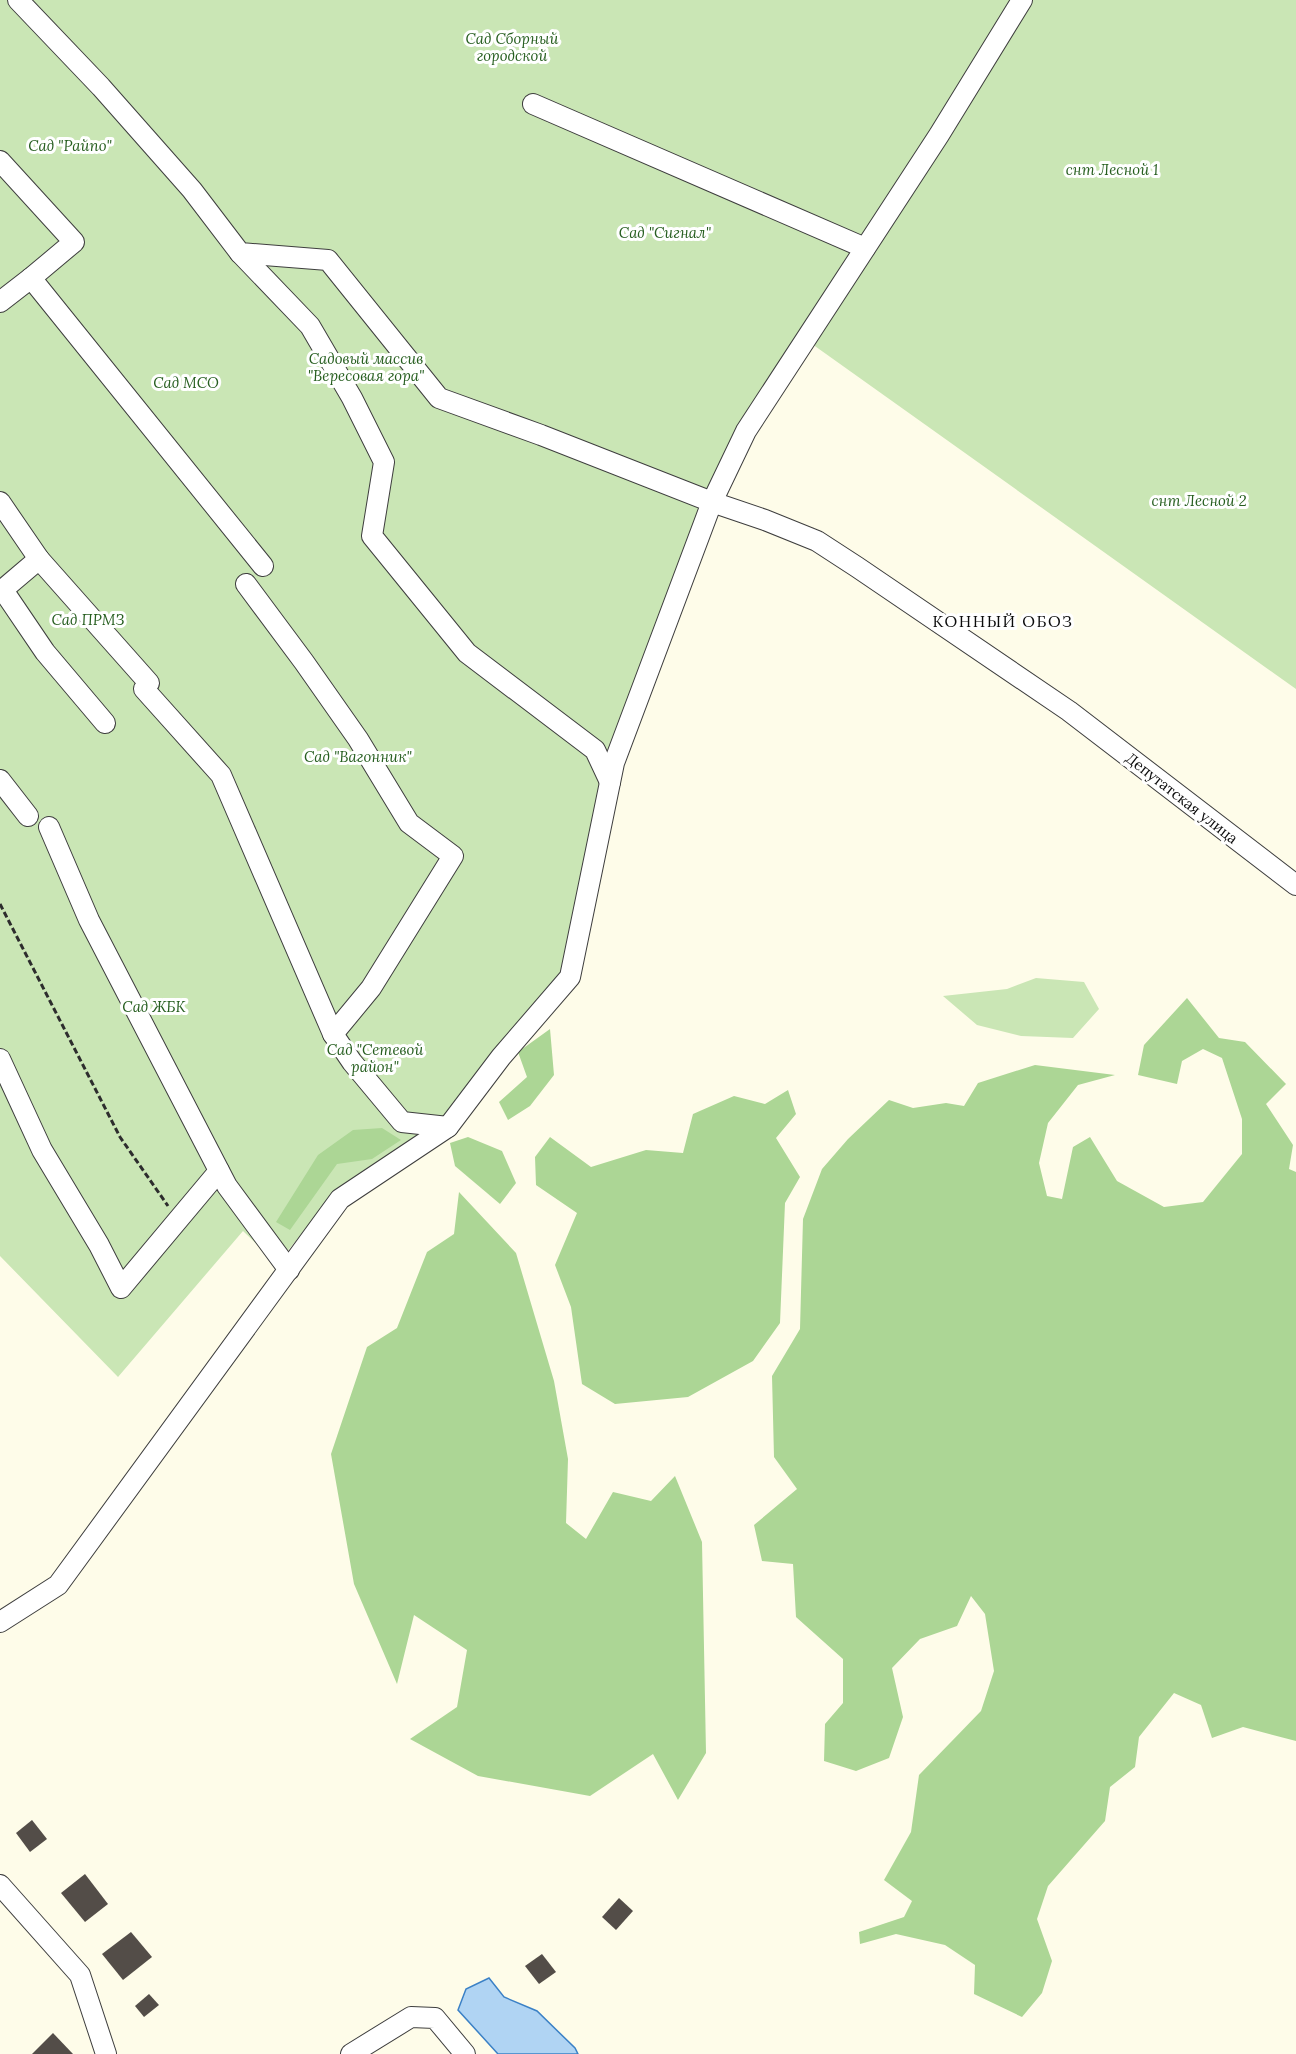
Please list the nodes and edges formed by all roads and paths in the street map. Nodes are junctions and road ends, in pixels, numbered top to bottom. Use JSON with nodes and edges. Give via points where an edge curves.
{"nodes":[{"id":1,"x":18,"y":0,"type":"edge"},
{"id":2,"x":1022,"y":0,"type":"edge"},
{"id":3,"x":532,"y":104,"type":"dead end"},
{"id":4,"x":0,"y":161,"type":"edge"},
{"id":5,"x":865,"y":248,"type":"junction"},
{"id":6,"x":240,"y":253,"type":"junction"},
{"id":7,"x":31,"y":278,"type":"junction"},
{"id":8,"x":0,"y":302,"type":"edge"},
{"id":9,"x":0,"y":502,"type":"edge"},
{"id":10,"x":712,"y":502,"type":"junction"},
{"id":11,"x":39,"y":559,"type":"junction"},
{"id":12,"x":263,"y":566,"type":"dead end"},
{"id":13,"x":246,"y":584,"type":"dead end"},
{"id":14,"x":2,"y":591,"type":"edge"},
{"id":15,"x":105,"y":723,"type":"dead end"},
{"id":16,"x":0,"y":780,"type":"edge"},
{"id":17,"x":610,"y":782,"type":"junction"},
{"id":18,"x":28,"y":816,"type":"dead end"},
{"id":19,"x":49,"y":827,"type":"dead end"},
{"id":20,"x":1296,"y":885,"type":"edge"},
{"id":21,"x":0,"y":904,"type":"edge"},
{"id":22,"x":333,"y":1034,"type":"junction"},
{"id":23,"x":0,"y":1059,"type":"edge"},
{"id":24,"x":448,"y":1127,"type":"junction"},
{"id":25,"x":219,"y":1171,"type":"junction"},
{"id":26,"x":178,"y":1220,"type":"junction"},
{"id":27,"x":289,"y":1270,"type":"junction"},
{"id":28,"x":0,"y":1622,"type":"edge"},
{"id":29,"x":0,"y":1885,"type":"edge"},
{"id":30,"x":106,"y":2054,"type":"edge"},
{"id":31,"x":351,"y":2054,"type":"edge"},
{"id":32,"x":465,"y":2054,"type":"edge"}],
"edges":[{"from":1,"to":6,"type":"street","via":[[192,190]]},
{"from":2,"to":5,"type":"street"},
{"from":3,"to":5,"type":"street"},
{"from":4,"to":7,"type":"street","via":[[74,242]]},
{"from":5,"to":10,"type":"street","via":[[746,431]]},
{"from":6,"to":10,"type":"street","name":"Депутатская улица","via":[[327,260],[439,398]]},
{"from":6,"to":17,"type":"street","via":[[310,326],[384,462],[372,536],[468,653],[595,750]]},
{"from":7,"to":8,"type":"street"},
{"from":7,"to":12,"type":"street"},
{"from":9,"to":11,"type":"street"},
{"from":10,"to":17,"type":"street"},
{"from":10,"to":20,"type":"street","name":"Депутатская улица","via":[[816,541],[857,567],[1069,711]]},
{"from":11,"to":14,"type":"street"},
{"from":11,"to":22,"type":"street","via":[[221,776]]},
{"from":13,"to":22,"type":"street","via":[[351,730],[409,822],[453,856],[371,988]]},
{"from":14,"to":15,"type":"street","via":[[45,652]]},
{"from":16,"to":18,"type":"street"},
{"from":17,"to":24,"type":"street","via":[[570,977],[501,1057]]},
{"from":19,"to":25,"type":"street","via":[[89,920]]},
{"from":21,"to":26,"type":"path","via":[[120,1137]]},
{"from":22,"to":24,"type":"street","via":[[402,1122]]},
{"from":23,"to":26,"type":"street","via":[[42,1150],[121,1288]]},
{"from":24,"to":27,"type":"street","via":[[340,1200]]},
{"from":25,"to":26,"type":"street"},
{"from":25,"to":27,"type":"street"},
{"from":27,"to":28,"type":"street","via":[[58,1585]]},
{"from":29,"to":30,"type":"street","via":[[80,1975]]},
{"from":31,"to":32,"type":"street","via":[[411,2017],[435,2018]]}]}
